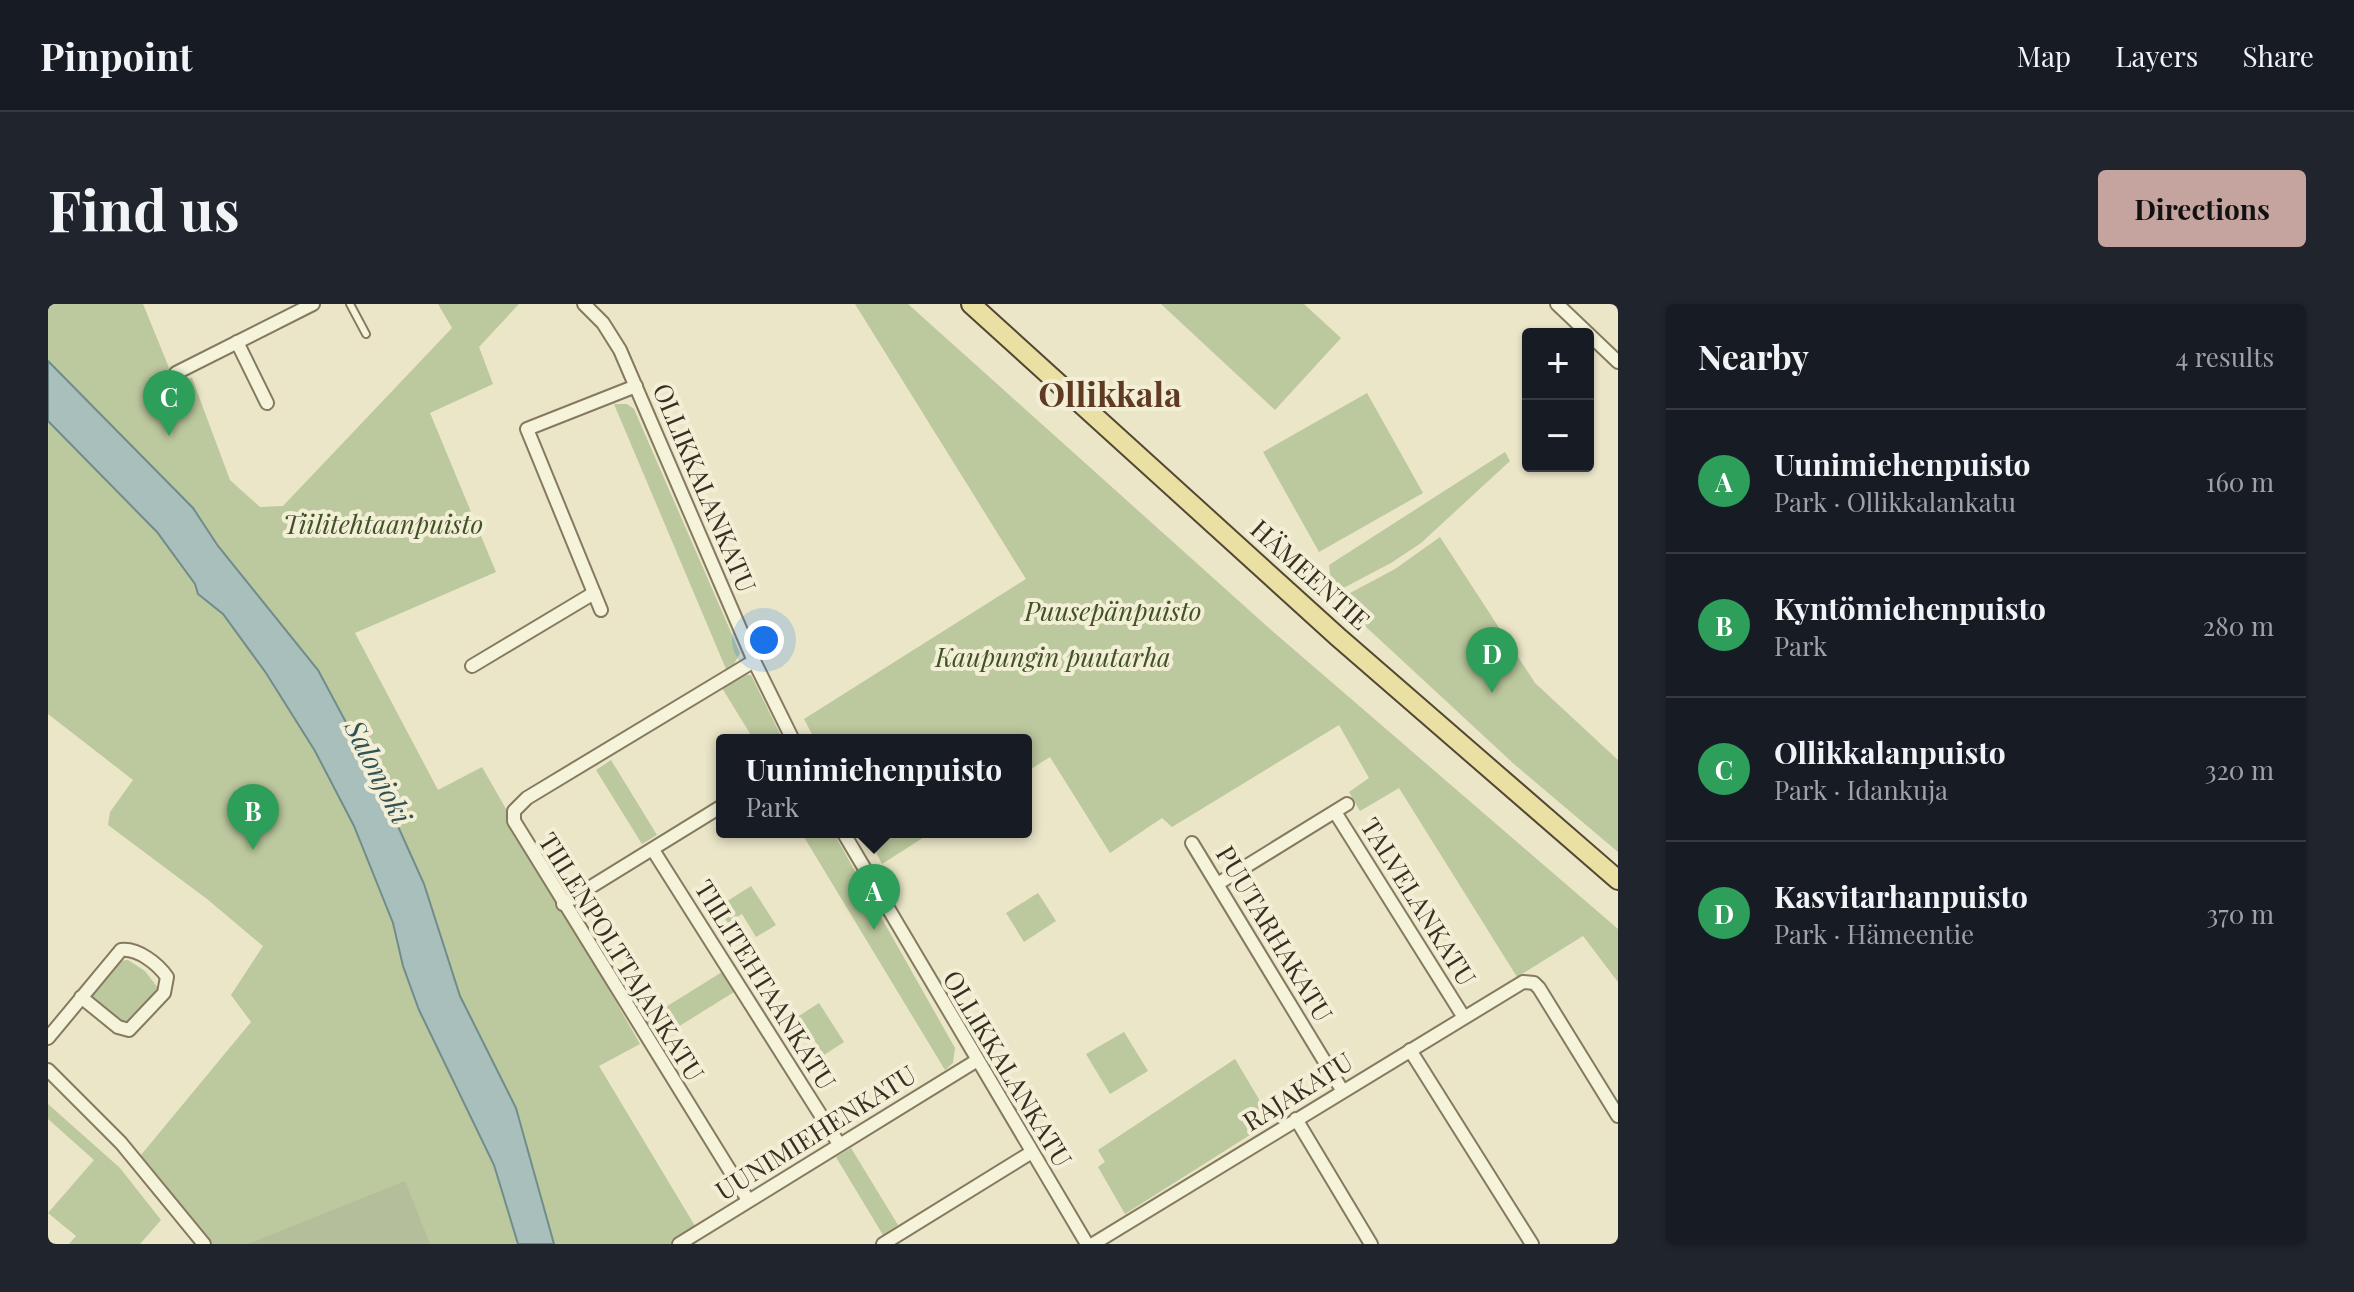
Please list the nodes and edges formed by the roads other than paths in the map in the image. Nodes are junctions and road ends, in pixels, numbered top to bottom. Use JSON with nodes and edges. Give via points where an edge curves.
{"nodes":[{"id":1,"x":313,"y":304,"type":"edge"},
{"id":2,"x":350,"y":304,"type":"edge"},
{"id":3,"x":584,"y":304,"type":"edge"},
{"id":4,"x":971,"y":304,"type":"edge"},
{"id":5,"x":1557,"y":304,"type":"edge"},
{"id":6,"x":366,"y":334,"type":"dead end"},
{"id":7,"x":237,"y":342,"type":"junction"},
{"id":8,"x":1618,"y":362,"type":"edge"},
{"id":9,"x":176,"y":373,"type":"dead end"},
{"id":10,"x":636,"y":386,"type":"junction"},
{"id":11,"x":267,"y":403,"type":"dead end"},
{"id":12,"x":594,"y":593,"type":"junction"},
{"id":13,"x":601,"y":610,"type":"dead end"},
{"id":14,"x":754,"y":661,"type":"junction"},
{"id":15,"x":472,"y":666,"type":"dead end"},
{"id":16,"x":790,"y":734,"type":"edge"},
{"id":17,"x":1347,"y":804,"type":"dead end"},
{"id":18,"x":716,"y":810,"type":"edge"},
{"id":19,"x":1335,"y":812,"type":"junction"},
{"id":20,"x":846,"y":838,"type":"edge"},
{"id":21,"x":1192,"y":843,"type":"dead end"},
{"id":22,"x":653,"y":850,"type":"junction"},
{"id":23,"x":1618,"y":880,"type":"edge"},
{"id":24,"x":1219,"y":883,"type":"junction"},
{"id":25,"x":563,"y":904,"type":"junction"},
{"id":26,"x":81,"y":997,"type":"junction"},
{"id":27,"x":1463,"y":1016,"type":"junction"},
{"id":28,"x":48,"y":1038,"type":"edge"},
{"id":29,"x":1410,"y":1050,"type":"junction"},
{"id":30,"x":976,"y":1061,"type":"junction"},
{"id":31,"x":48,"y":1070,"type":"edge"},
{"id":32,"x":59,"y":1081,"type":"junction"},
{"id":33,"x":1342,"y":1090,"type":"junction"},
{"id":34,"x":48,"y":1092,"type":"edge"},
{"id":35,"x":1618,"y":1116,"type":"edge"},
{"id":36,"x":1296,"y":1119,"type":"junction"},
{"id":37,"x":839,"y":1144,"type":"junction"},
{"id":38,"x":1032,"y":1152,"type":"junction"},
{"id":39,"x":748,"y":1200,"type":"junction"},
{"id":40,"x":204,"y":1244,"type":"edge"},
{"id":41,"x":679,"y":1244,"type":"edge"},
{"id":42,"x":883,"y":1244,"type":"edge"},
{"id":43,"x":1087,"y":1244,"type":"edge"},
{"id":44,"x":1093,"y":1244,"type":"edge"},
{"id":45,"x":1371,"y":1244,"type":"edge"},
{"id":46,"x":1532,"y":1244,"type":"edge"}],
"edges":[{"from":1,"to":7,"type":"street"},
{"from":2,"to":6,"type":"lane"},
{"from":3,"to":10,"type":"street","name":"OLLIKKALANKATU","via":[[603,323]]},
{"from":4,"to":23,"type":"main road","name":"HÄMEENTIE","via":[[1338,637]]},
{"from":5,"to":8,"type":"street"},
{"from":7,"to":9,"type":"street"},
{"from":7,"to":11,"type":"street"},
{"from":10,"to":12,"type":"street","via":[[527,429]]},
{"from":10,"to":14,"type":"street","name":"OLLIKKALANKATU"},
{"from":12,"to":13,"type":"street"},
{"from":12,"to":15,"type":"street"},
{"from":14,"to":16,"type":"street","name":"OLLIKKALANKATU"},
{"from":14,"to":25,"type":"street","name":"TIILENPOLTTAJANKATU","via":[[520,803],[514,811],[518,833]]},
{"from":17,"to":19,"type":"street","name":"TALVELANKATU"},
{"from":18,"to":22,"type":"street"},
{"from":19,"to":24,"type":"street","name":"TALVELANKATU"},
{"from":19,"to":27,"type":"street","name":"TALVELANKATU"},
{"from":20,"to":30,"type":"street","name":"OLLIKKALANKATU"},
{"from":21,"to":24,"type":"street","name":"PUUTARHAKATU"},
{"from":22,"to":25,"type":"street"},
{"from":22,"to":37,"type":"street","name":"TIILITEHTAANKATU"},
{"from":24,"to":33,"type":"street","name":"PUUTARHAKATU"},
{"from":25,"to":39,"type":"street","name":"TIILENPOLTTAJANKATU"},
{"from":26,"to":26,"type":"street","via":[[121,950],[136,952],[167,977],[164,993],[129,1030]]},
{"from":26,"to":28,"type":"street"},
{"from":27,"to":29,"type":"street","name":"RAJAKATU"},
{"from":27,"to":35,"type":"street","name":"RAJAKATU","via":[[1509,987],[1527,981],[1539,988]]},
{"from":29,"to":33,"type":"street","name":"RAJAKATU"},
{"from":29,"to":46,"type":"street"},
{"from":30,"to":37,"type":"street","name":"UUNIMIEHENKATU"},
{"from":30,"to":38,"type":"street","name":"OLLIKKALANKATU"},
{"from":31,"to":32,"type":"street"},
{"from":32,"to":34,"type":"street"},
{"from":32,"to":40,"type":"street","via":[[121,1143]]},
{"from":33,"to":36,"type":"street","name":"RAJAKATU"},
{"from":36,"to":44,"type":"street","name":"RAJAKATU"},
{"from":36,"to":45,"type":"street"},
{"from":37,"to":39,"type":"street","name":"UUNIMIEHENKATU"},
{"from":38,"to":42,"type":"street"},
{"from":38,"to":43,"type":"street","name":"OLLIKKALANKATU"},
{"from":39,"to":41,"type":"street","name":"UUNIMIEHENKATU"}]}
